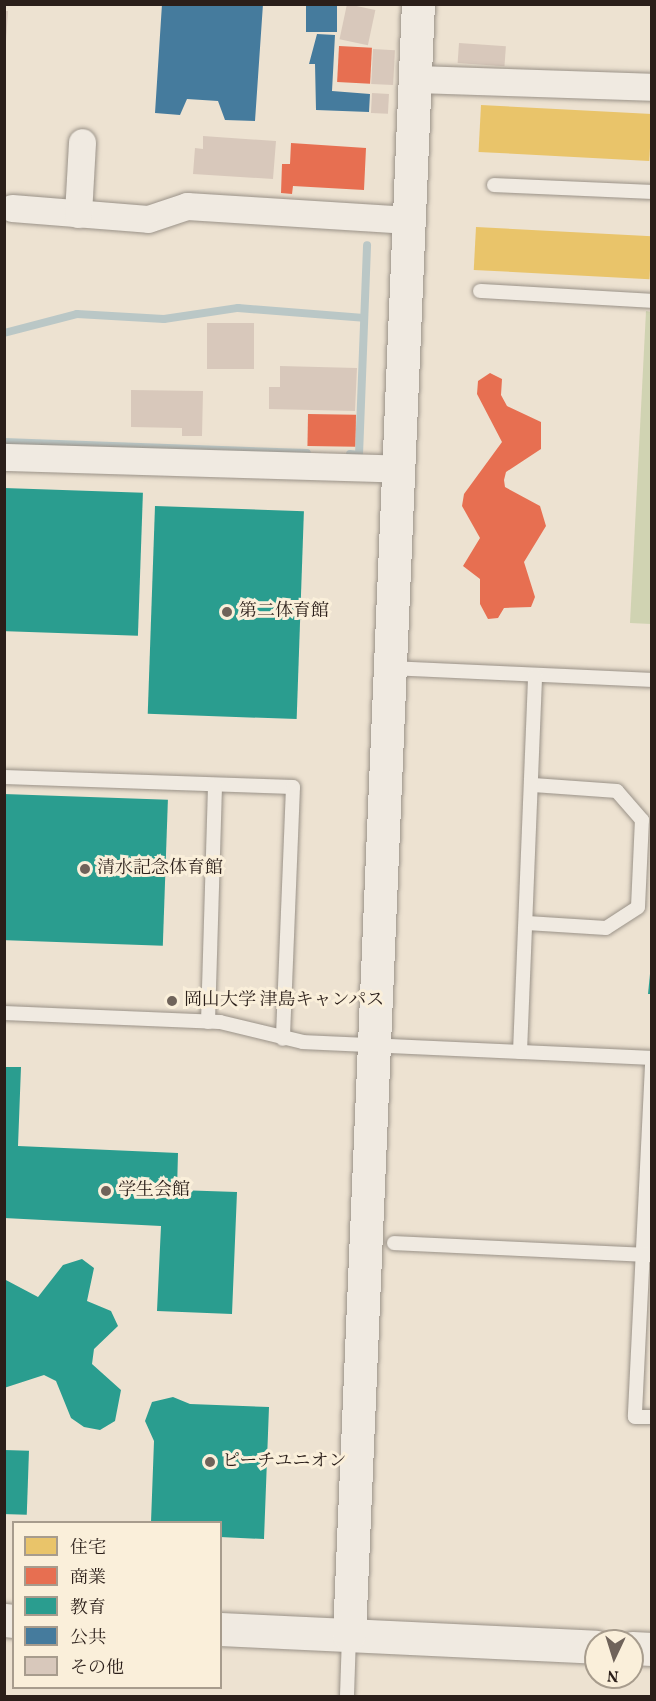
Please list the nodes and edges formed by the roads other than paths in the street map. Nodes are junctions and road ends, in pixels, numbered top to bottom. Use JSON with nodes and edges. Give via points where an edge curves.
{"nodes":[{"id":1,"x":418,"y":4,"type":"edge"},
{"id":2,"x":415,"y":79,"type":"junction"},
{"id":3,"x":651,"y":87,"type":"edge"},
{"id":4,"x":82,"y":142,"type":"dead end"},
{"id":5,"x":494,"y":185,"type":"dead end"},
{"id":6,"x":651,"y":192,"type":"edge"},
{"id":7,"x":12,"y":208,"type":"dead end"},
{"id":8,"x":78,"y":214,"type":"junction"},
{"id":9,"x":408,"y":220,"type":"junction"},
{"id":10,"x":480,"y":291,"type":"dead end"},
{"id":11,"x":651,"y":301,"type":"edge"},
{"id":12,"x":4,"y":457,"type":"edge"},
{"id":13,"x":398,"y":469,"type":"junction"},
{"id":14,"x":391,"y":668,"type":"junction"},
{"id":15,"x":535,"y":675,"type":"junction"},
{"id":16,"x":651,"y":680,"type":"edge"},
{"id":17,"x":4,"y":777,"type":"edge"},
{"id":18,"x":215,"y":785,"type":"junction"},
{"id":19,"x":533,"y":785,"type":"junction"},
{"id":20,"x":527,"y":923,"type":"junction"},
{"id":21,"x":4,"y":1013,"type":"edge"},
{"id":22,"x":208,"y":1022,"type":"junction"},
{"id":23,"x":283,"y":1039,"type":"junction"},
{"id":24,"x":376,"y":1046,"type":"junction"},
{"id":25,"x":520,"y":1052,"type":"junction"},
{"id":26,"x":651,"y":1058,"type":"edge"},
{"id":27,"x":651,"y":1065,"type":"edge"},
{"id":28,"x":394,"y":1243,"type":"dead end"},
{"id":29,"x":647,"y":1254,"type":"edge"},
{"id":30,"x":645,"y":1355,"type":"edge"},
{"id":31,"x":651,"y":1417,"type":"edge"},
{"id":32,"x":222,"y":1629,"type":"edge"},
{"id":33,"x":349,"y":1635,"type":"junction"},
{"id":34,"x":584,"y":1646,"type":"edge"},
{"id":35,"x":346,"y":1696,"type":"edge"}],
"edges":[{"from":1,"to":2,"type":"street"},
{"from":2,"to":3,"type":"street"},
{"from":2,"to":9,"type":"street"},
{"from":4,"to":8,"type":"street"},
{"from":5,"to":6,"type":"lane"},
{"from":7,"to":8,"type":"street"},
{"from":8,"to":9,"type":"street","via":[[148,219],[187,206]]},
{"from":9,"to":13,"type":"street"},
{"from":10,"to":11,"type":"lane"},
{"from":12,"to":13,"type":"street"},
{"from":13,"to":14,"type":"street"},
{"from":14,"to":15,"type":"lane"},
{"from":14,"to":24,"type":"street"},
{"from":15,"to":16,"type":"lane"},
{"from":15,"to":19,"type":"lane"},
{"from":17,"to":18,"type":"lane"},
{"from":18,"to":22,"type":"lane"},
{"from":18,"to":23,"type":"lane","via":[[293,787]]},
{"from":19,"to":20,"type":"lane"},
{"from":19,"to":20,"type":"lane","via":[[617,791],[642,820],[638,907],[606,928]]},
{"from":20,"to":25,"type":"lane"},
{"from":21,"to":22,"type":"lane"},
{"from":22,"to":23,"type":"lane"},
{"from":23,"to":24,"type":"lane"},
{"from":24,"to":25,"type":"lane"},
{"from":24,"to":33,"type":"street"},
{"from":25,"to":26,"type":"lane"},
{"from":27,"to":29,"type":"lane"},
{"from":28,"to":29,"type":"lane"},
{"from":29,"to":30,"type":"lane"},
{"from":30,"to":31,"type":"lane","via":[[635,1417]]},
{"from":32,"to":33,"type":"street"},
{"from":33,"to":34,"type":"street"},
{"from":33,"to":35,"type":"lane"}]}
